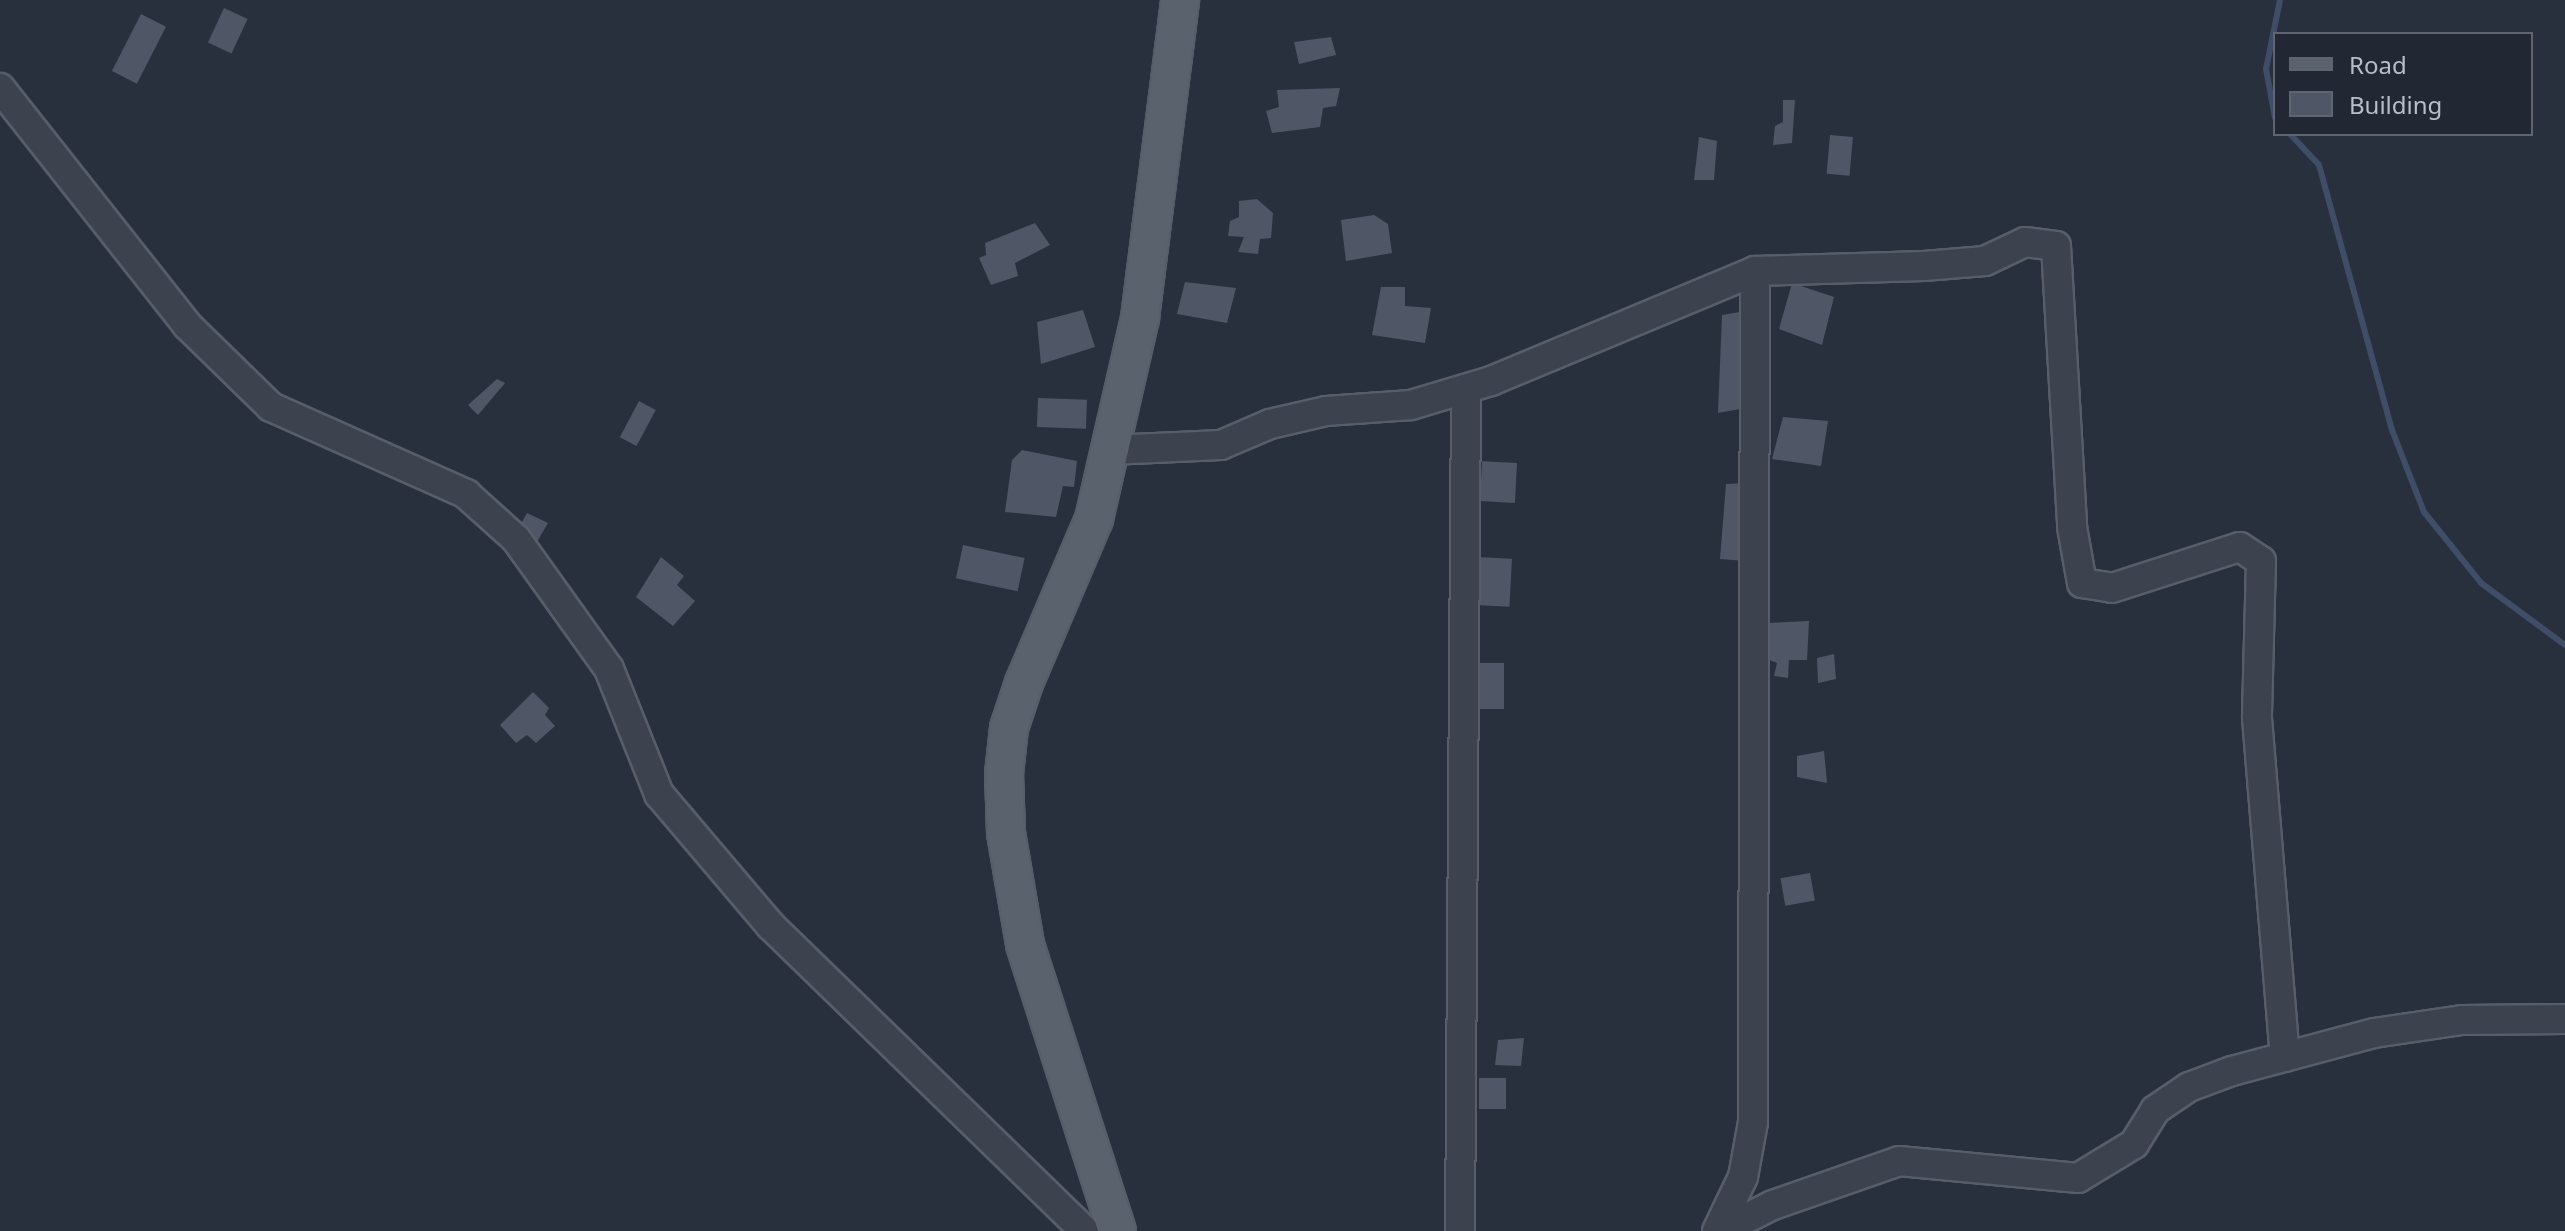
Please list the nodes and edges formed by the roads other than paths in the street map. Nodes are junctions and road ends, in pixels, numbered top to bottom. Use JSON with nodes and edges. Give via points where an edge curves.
{"nodes":[{"id":1,"x":1180,"y":0,"type":"edge"},
{"id":2,"x":0,"y":88,"type":"edge"},
{"id":3,"x":1755,"y":271,"type":"junction"},
{"id":4,"x":1466,"y":389,"type":"junction"},
{"id":5,"x":1110,"y":450,"type":"junction"},
{"id":6,"x":2565,"y":1019,"type":"edge"},
{"id":7,"x":2285,"y":1057,"type":"junction"},
{"id":8,"x":1085,"y":1231,"type":"edge"},
{"id":9,"x":1117,"y":1231,"type":"edge"},
{"id":10,"x":1460,"y":1231,"type":"edge"},
{"id":11,"x":1719,"y":1231,"type":"edge"}],
"edges":[{"from":1,"to":5,"type":"main road","via":[[1140,318]]},
{"from":2,"to":8,"type":"street","via":[[188,326],[271,407],[466,494],[516,539],[609,669],[659,794],[770,925]]},
{"from":3,"to":4,"type":"street"},
{"from":3,"to":7,"type":"street","via":[[1939,265],[1985,261],[2025,242],[2056,246],[2072,527],[2082,583],[2112,588],[2240,547],[2261,561],[2257,718]]},
{"from":3,"to":11,"type":"street","via":[[1753,1122],[1743,1177]]},
{"from":4,"to":5,"type":"street","via":[[1411,405],[1326,411],[1270,424],[1221,445]]},
{"from":4,"to":10,"type":"street"},
{"from":5,"to":9,"type":"main road","via":[[1094,519],[1009,728],[1004,774],[1006,833],[1025,944]]},
{"from":6,"to":7,"type":"street","via":[[2462,1020]]},
{"from":7,"to":11,"type":"street","via":[[2189,1087],[2155,1110],[2134,1144],[2078,1178],[1899,1161],[1797,1196]]}]}
